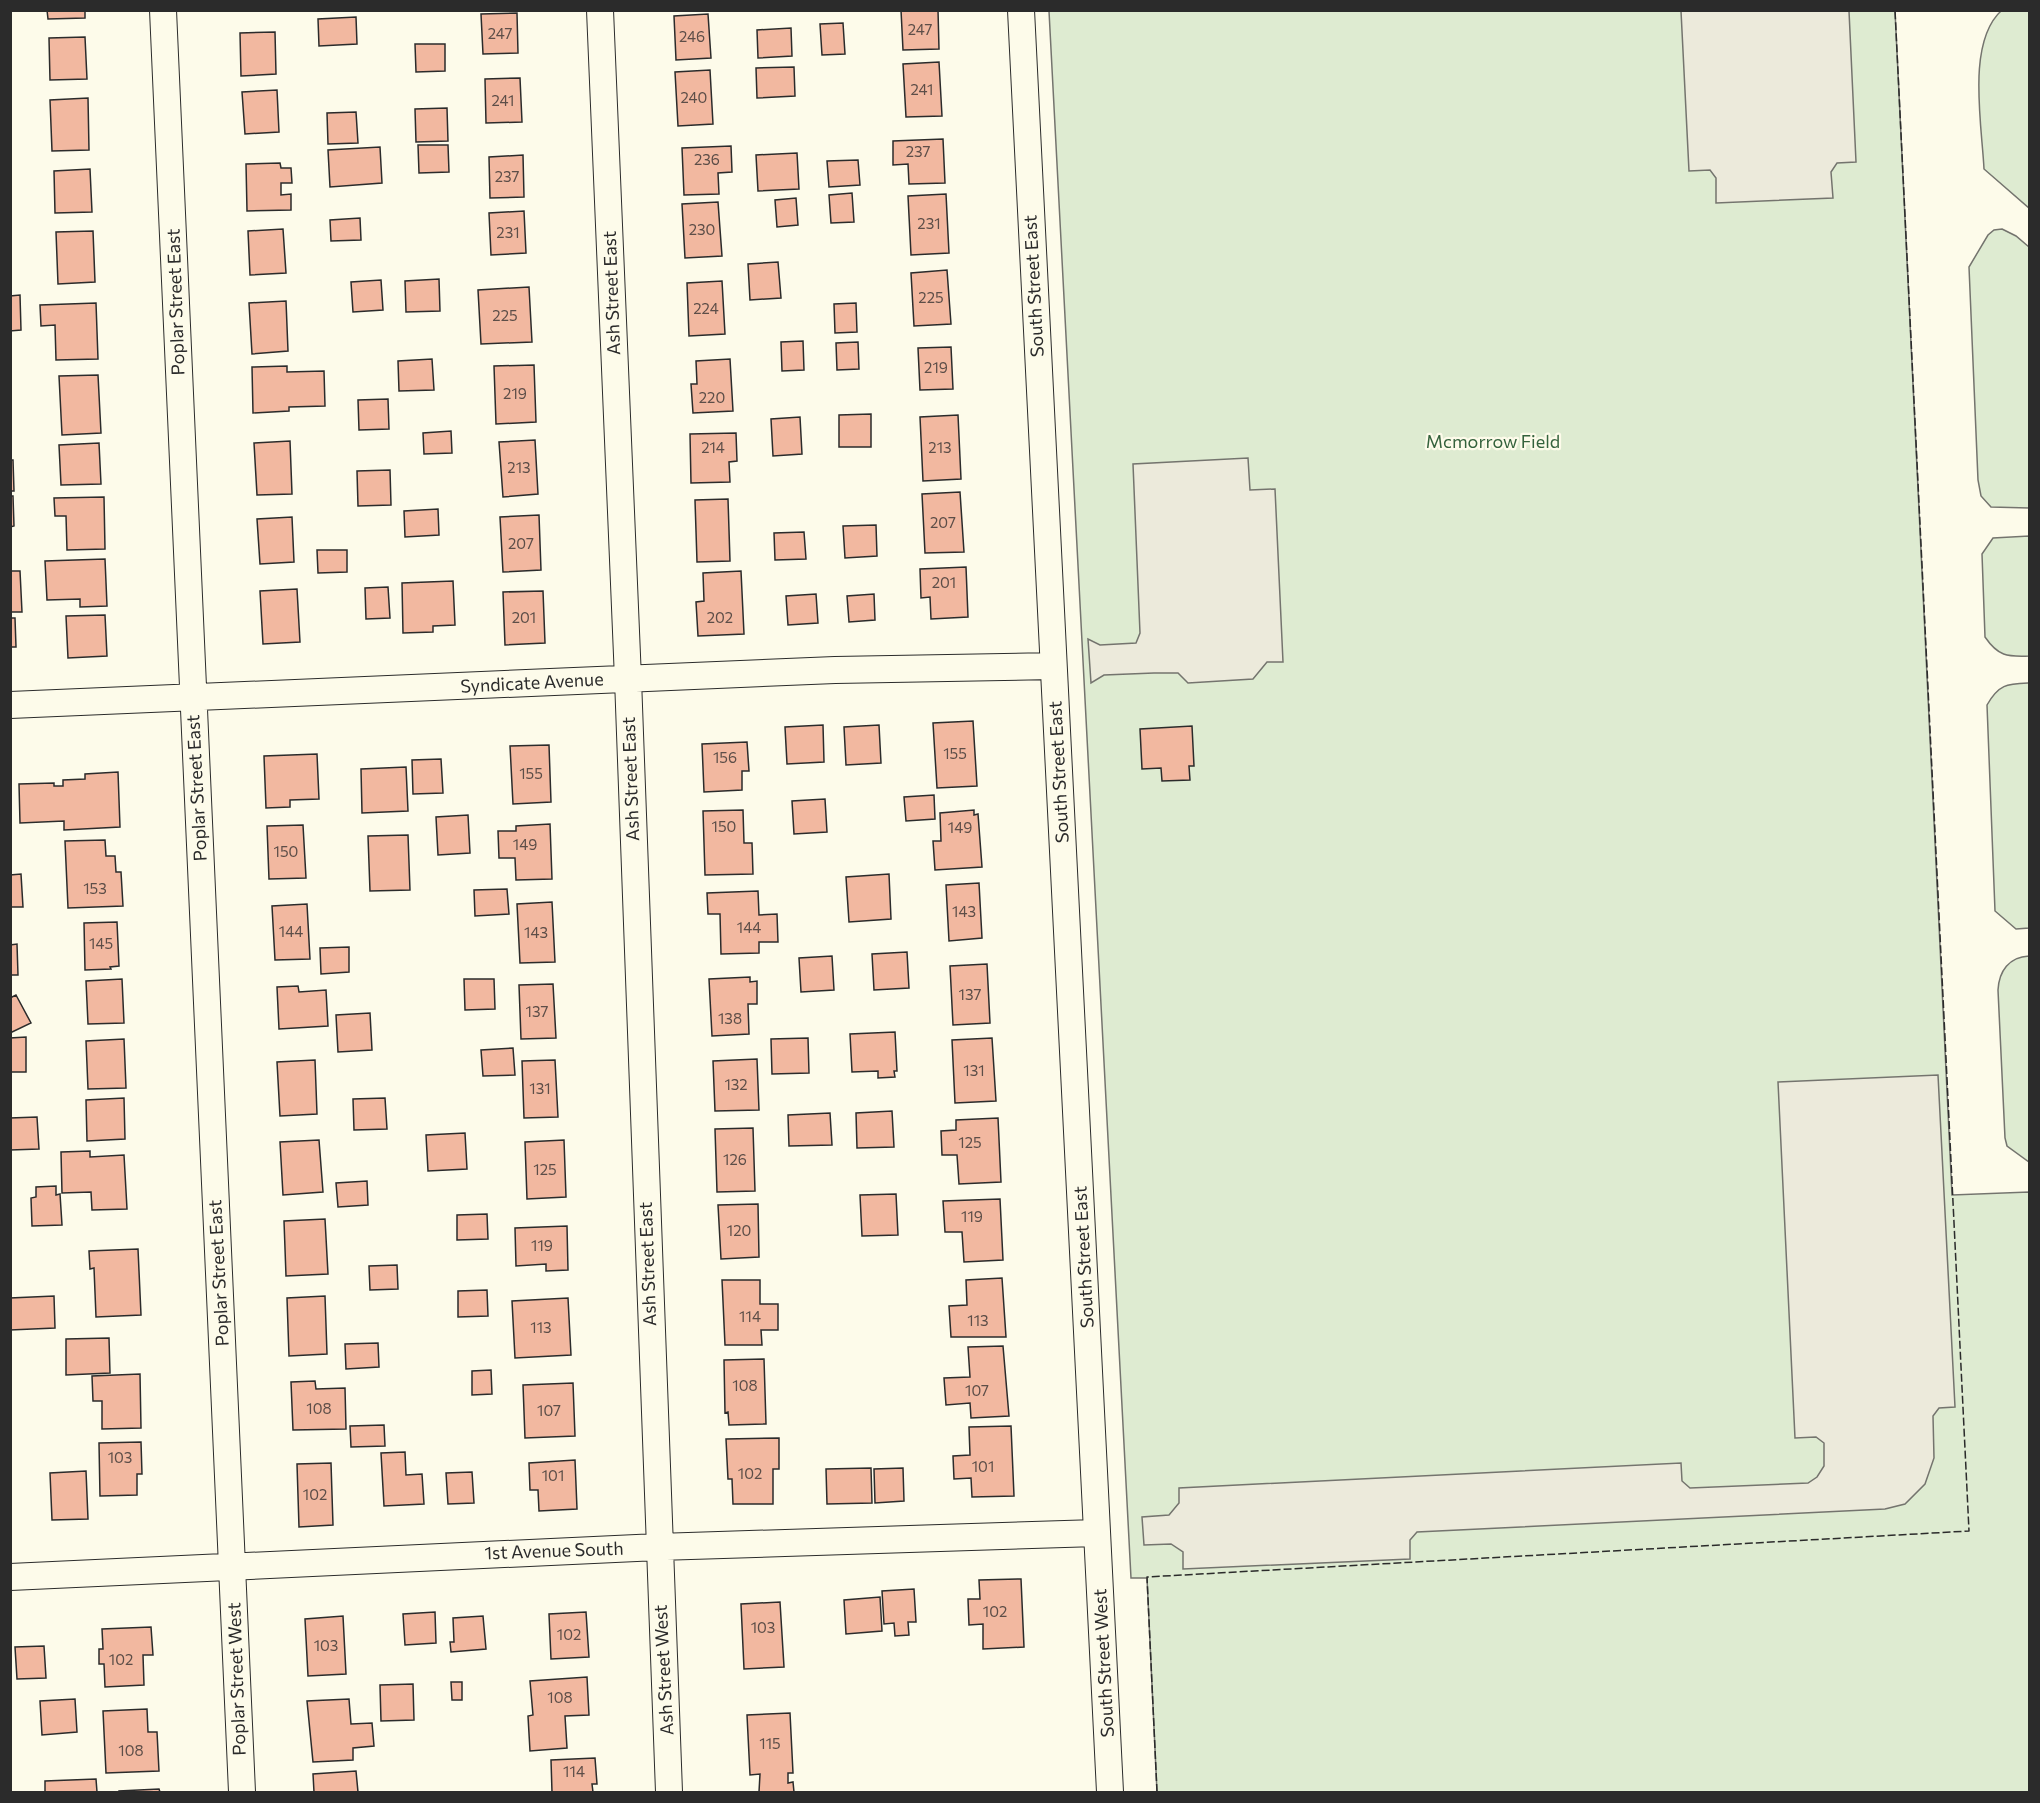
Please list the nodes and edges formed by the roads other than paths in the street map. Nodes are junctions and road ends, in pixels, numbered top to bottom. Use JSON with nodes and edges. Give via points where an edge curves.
{"nodes":[{"id":1,"x":163,"y":10,"type":"edge"},
{"id":2,"x":600,"y":10,"type":"edge"},
{"id":3,"x":1021,"y":10,"type":"edge"},
{"id":4,"x":1053,"y":666,"type":"junction"},
{"id":5,"x":628,"y":679,"type":"junction"},
{"id":6,"x":193,"y":699,"type":"junction"},
{"id":7,"x":10,"y":705,"type":"edge"},
{"id":8,"x":1097,"y":1533,"type":"junction"},
{"id":9,"x":658,"y":1547,"type":"junction"},
{"id":10,"x":232,"y":1565,"type":"junction"},
{"id":11,"x":10,"y":1577,"type":"edge"},
{"id":12,"x":242,"y":1792,"type":"edge"},
{"id":13,"x":669,"y":1792,"type":"edge"},
{"id":14,"x":1110,"y":1792,"type":"edge"}],
"edges":[{"from":1,"to":6,"type":"street","name":"Poplar Street East"},
{"from":2,"to":5,"type":"street","name":"Ash Street East"},
{"from":3,"to":4,"type":"street","name":"South Street East"},
{"from":4,"to":5,"type":"street","name":"Syndicate Avenue"},
{"from":4,"to":8,"type":"street","name":"South Street East"},
{"from":5,"to":6,"type":"street","name":"Syndicate Avenue"},
{"from":5,"to":9,"type":"street","name":"Ash Street East"},
{"from":6,"to":7,"type":"street","name":"Syndicate Avenue"},
{"from":6,"to":10,"type":"street","name":"Poplar Street East"},
{"from":8,"to":9,"type":"street","name":"1st Avenue South"},
{"from":8,"to":14,"type":"street","name":"South Street West"},
{"from":9,"to":10,"type":"street","name":"1st Avenue South"},
{"from":9,"to":13,"type":"street","name":"Ash Street West"},
{"from":10,"to":11,"type":"street","name":"1st Avenue South"},
{"from":10,"to":12,"type":"street","name":"Poplar Street West"}]}
